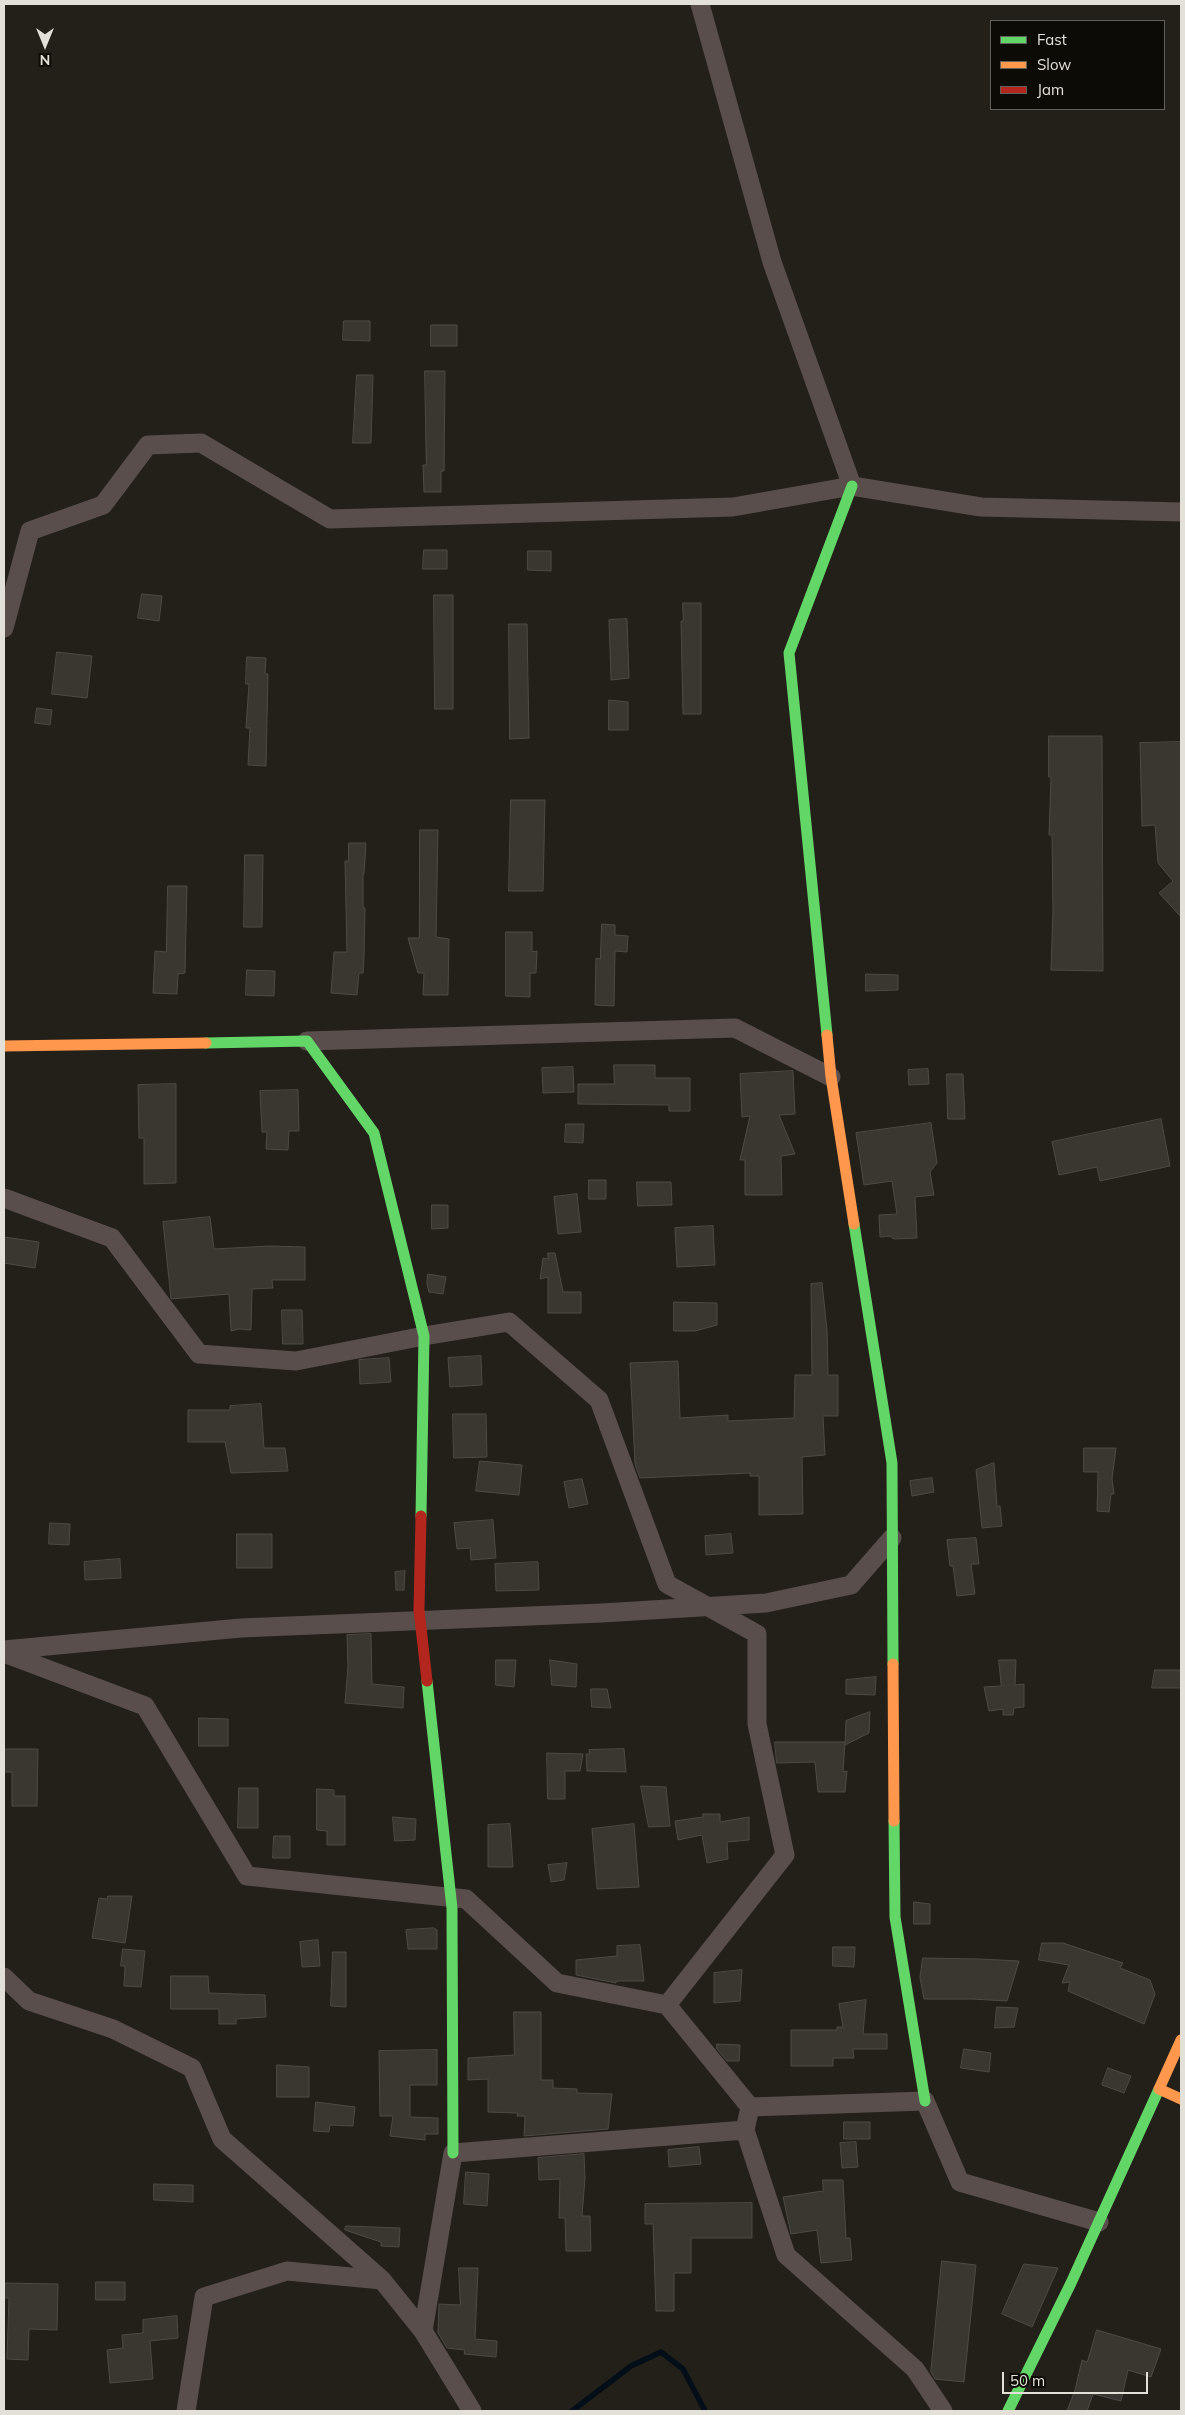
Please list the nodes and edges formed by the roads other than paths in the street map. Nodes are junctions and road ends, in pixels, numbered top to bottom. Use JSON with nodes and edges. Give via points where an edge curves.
{"nodes":[{"id":1,"x":700,"y":4,"type":"edge"},
{"id":2,"x":852,"y":486,"type":"junction"},
{"id":3,"x":1181,"y":512,"type":"edge"},
{"id":4,"x":4,"y":628,"type":"edge"},
{"id":5,"x":307,"y":1041,"type":"junction"},
{"id":6,"x":4,"y":1046,"type":"edge"},
{"id":7,"x":831,"y":1077,"type":"junction"},
{"id":8,"x":4,"y":1198,"type":"edge"},
{"id":9,"x":424,"y":1336,"type":"junction"},
{"id":10,"x":892,"y":1538,"type":"junction"},
{"id":11,"x":708,"y":1606,"type":"junction"},
{"id":12,"x":420,"y":1621,"type":"junction"},
{"id":13,"x":4,"y":1651,"type":"edge"},
{"id":14,"x":451,"y":1897,"type":"junction"},
{"id":15,"x":4,"y":1977,"type":"edge"},
{"id":16,"x":667,"y":2005,"type":"junction"},
{"id":17,"x":1181,"y":2040,"type":"edge"},
{"id":18,"x":1159,"y":2089,"type":"junction"},
{"id":19,"x":1181,"y":2099,"type":"edge"},
{"id":20,"x":925,"y":2100,"type":"junction"},
{"id":21,"x":750,"y":2107,"type":"junction"},
{"id":22,"x":745,"y":2130,"type":"junction"},
{"id":23,"x":453,"y":2154,"type":"junction"},
{"id":24,"x":1099,"y":2222,"type":"junction"},
{"id":25,"x":382,"y":2280,"type":"junction"},
{"id":26,"x":423,"y":2331,"type":"junction"},
{"id":27,"x":186,"y":2411,"type":"edge"},
{"id":28,"x":472,"y":2411,"type":"edge"},
{"id":29,"x":943,"y":2411,"type":"edge"},
{"id":30,"x":1008,"y":2411,"type":"edge"}],
"edges":[{"from":1,"to":2,"type":"street","via":[[772,262]]},
{"from":2,"to":3,"type":"street","via":[[981,507]]},
{"from":2,"to":4,"type":"street","via":[[733,507],[330,519],[201,443],[148,445],[103,505],[30,532]]},
{"from":2,"to":7,"type":"street","via":[[789,653]]},
{"from":5,"to":6,"type":"street"},
{"from":5,"to":7,"type":"street","via":[[734,1028]]},
{"from":5,"to":9,"type":"street","via":[[374,1133]]},
{"from":7,"to":10,"type":"street","via":[[892,1464]]},
{"from":8,"to":9,"type":"street","via":[[112,1238],[199,1354],[296,1361]]},
{"from":9,"to":11,"type":"street","via":[[509,1322],[599,1400],[667,1584]]},
{"from":9,"to":12,"type":"street"},
{"from":10,"to":11,"type":"street","via":[[851,1585],[766,1603]]},
{"from":10,"to":20,"type":"street","via":[[894,1917]]},
{"from":11,"to":12,"type":"street"},
{"from":11,"to":16,"type":"street","via":[[757,1634],[757,1724],[785,1855]]},
{"from":12,"to":13,"type":"street","via":[[241,1628]]},
{"from":12,"to":14,"type":"street"},
{"from":13,"to":14,"type":"street","via":[[146,1706],[247,1876]]},
{"from":14,"to":16,"type":"street","via":[[466,1899],[557,1983]]},
{"from":14,"to":23,"type":"street"},
{"from":15,"to":25,"type":"street","via":[[29,2001],[113,2029],[192,2068],[222,2140]]},
{"from":16,"to":21,"type":"street"},
{"from":17,"to":18,"type":"street"},
{"from":18,"to":19,"type":"street"},
{"from":18,"to":24,"type":"street"},
{"from":20,"to":21,"type":"street"},
{"from":20,"to":24,"type":"street","via":[[960,2182]]},
{"from":21,"to":22,"type":"street"},
{"from":22,"to":23,"type":"street"},
{"from":22,"to":29,"type":"street","via":[[786,2255],[915,2369]]},
{"from":23,"to":26,"type":"street"},
{"from":24,"to":30,"type":"street"},
{"from":25,"to":26,"type":"street"},
{"from":25,"to":27,"type":"street","via":[[287,2271],[204,2297]]},
{"from":26,"to":28,"type":"street"}]}
